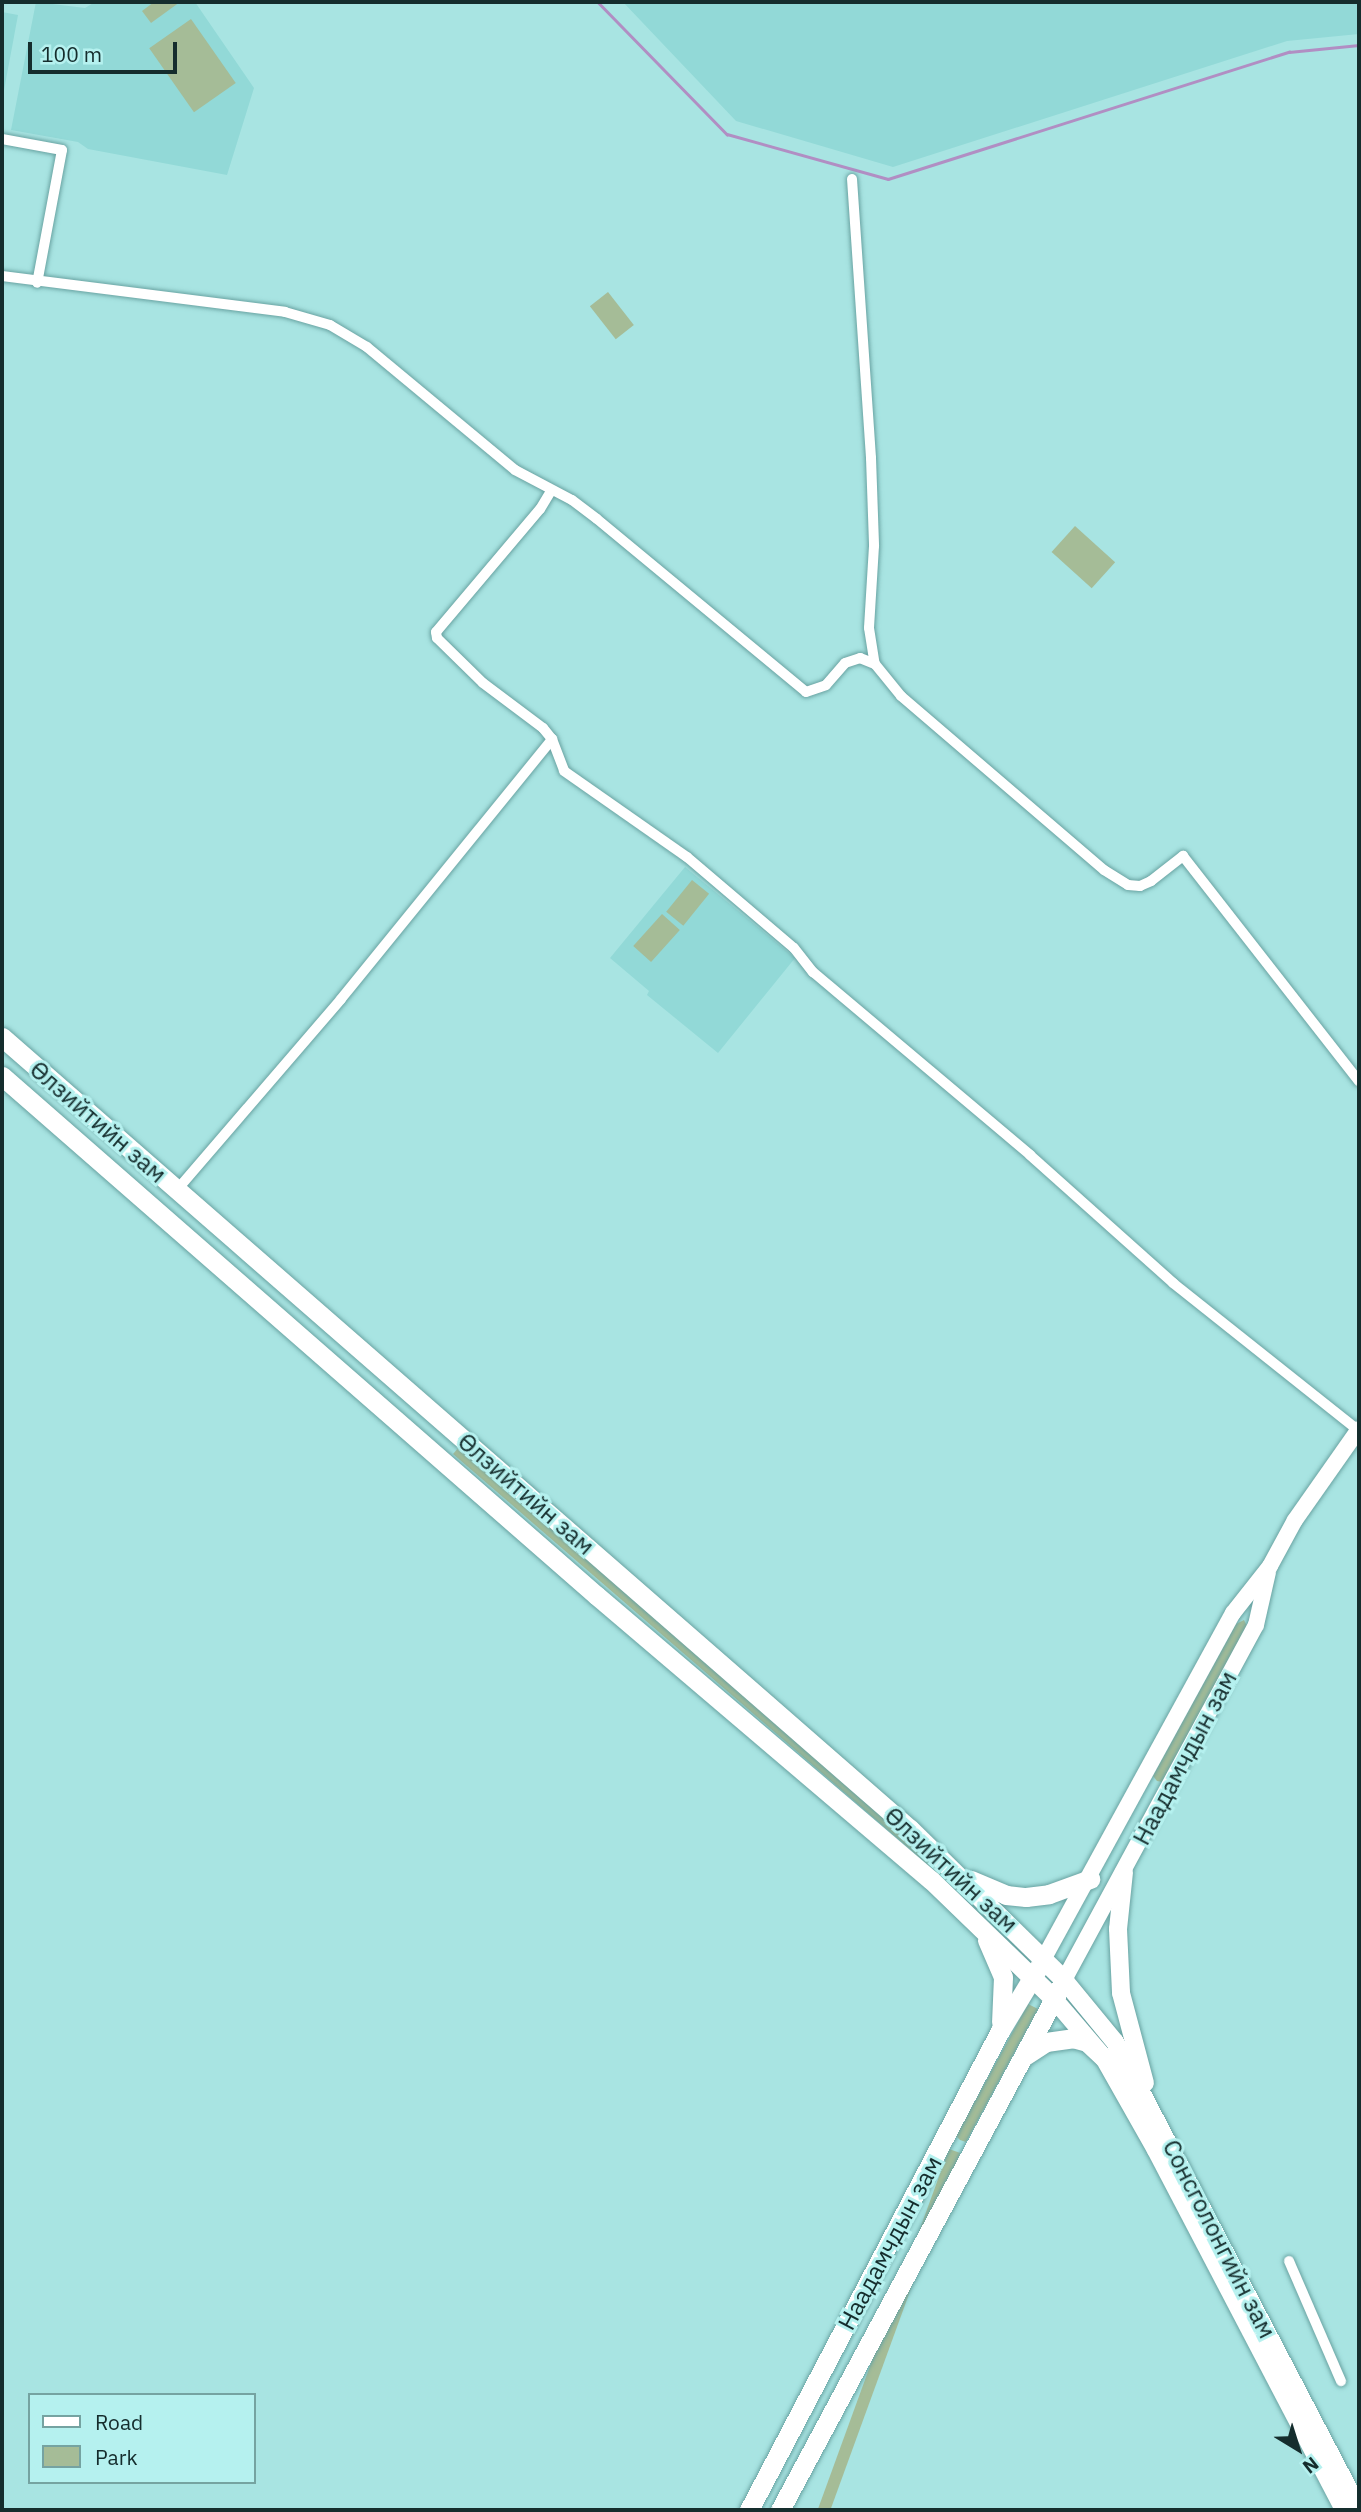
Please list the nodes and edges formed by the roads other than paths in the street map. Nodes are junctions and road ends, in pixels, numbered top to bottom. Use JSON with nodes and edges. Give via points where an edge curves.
{"nodes":[{"id":1,"x":2,"y":139,"type":"edge"},
{"id":2,"x":852,"y":179,"type":"dead end"},
{"id":3,"x":2,"y":276,"type":"edge"},
{"id":4,"x":37,"y":283,"type":"junction"},
{"id":5,"x":551,"y":491,"type":"junction"},
{"id":6,"x":875,"y":664,"type":"junction"},
{"id":7,"x":552,"y":739,"type":"junction"},
{"id":8,"x":2,"y":1037,"type":"edge"},
{"id":9,"x":32,"y":1064,"type":"junction"},
{"id":10,"x":7,"y":1081,"type":"edge"},
{"id":11,"x":1359,"y":1081,"type":"edge"},
{"id":12,"x":176,"y":1191,"type":"junction"},
{"id":13,"x":1358,"y":1429,"type":"edge"},
{"id":14,"x":1270,"y":1566,"type":"junction"},
{"id":15,"x":1146,"y":1772,"type":"junction"},
{"id":16,"x":1137,"y":1788,"type":"junction"},
{"id":17,"x":1165,"y":1792,"type":"junction"},
{"id":18,"x":1124,"y":1872,"type":"junction"},
{"id":19,"x":960,"y":1876,"type":"junction"},
{"id":20,"x":1090,"y":1879,"type":"junction"},
{"id":21,"x":976,"y":1921,"type":"junction"},
{"id":22,"x":1044,"y":1958,"type":"junction"},
{"id":23,"x":1033,"y":1976,"type":"junction"},
{"id":24,"x":1064,"y":1980,"type":"junction"},
{"id":25,"x":1053,"y":1998,"type":"junction"},
{"id":26,"x":1000,"y":2031,"type":"junction"},
{"id":27,"x":1104,"y":2059,"type":"junction"},
{"id":28,"x":1020,"y":2060,"type":"junction"},
{"id":29,"x":1155,"y":2116,"type":"junction"},
{"id":30,"x":946,"y":2137,"type":"junction"},
{"id":31,"x":972,"y":2150,"type":"junction"},
{"id":32,"x":1289,"y":2261,"type":"dead end"},
{"id":33,"x":1341,"y":2381,"type":"dead end"},
{"id":34,"x":1359,"y":2509,"type":"edge"},
{"id":35,"x":748,"y":2510,"type":"edge"},
{"id":36,"x":780,"y":2510,"type":"edge"},
{"id":37,"x":1345,"y":2510,"type":"edge"}],
"edges":[{"from":1,"to":4,"type":"street","via":[[62,150]]},
{"from":2,"to":6,"type":"street","via":[[871,458],[874,545],[869,628]]},
{"from":3,"to":4,"type":"street"},
{"from":4,"to":5,"type":"street","via":[[285,312],[330,325],[367,347],[515,470]]},
{"from":5,"to":6,"type":"street","via":[[597,519],[806,692],[826,685],[845,663],[860,658]]},
{"from":5,"to":7,"type":"street","via":[[436,632],[444,647],[483,683]]},
{"from":6,"to":11,"type":"street","via":[[901,696],[1104,870],[1128,885],[1151,881],[1183,856]]},
{"from":7,"to":12,"type":"street","via":[[341,999]]},
{"from":7,"to":13,"type":"street","via":[[564,771],[687,857],[1172,1283]]},
{"from":8,"to":9,"type":"highway","name":"Өлзийтийн зам"},
{"from":9,"to":10,"type":"highway"},
{"from":9,"to":12,"type":"highway","name":"Өлзийтийн зам"},
{"from":10,"to":21,"type":"highway","name":"Өлзийтийн зам"},
{"from":12,"to":19,"type":"highway","name":"Өлзийтийн зам"},
{"from":13,"to":14,"type":"main road","name":"Наадамчдын зам","via":[[1294,1520]]},
{"from":14,"to":15,"type":"main road","name":"Наадамчдын зам","via":[[1233,1614]]},
{"from":14,"to":17,"type":"main road","name":"Наадамчдын зам","via":[[1256,1625]]},
{"from":15,"to":16,"type":"main road","name":"Наадамчдын зам"},
{"from":15,"to":17,"type":"main road"},
{"from":16,"to":17,"type":"main road"},
{"from":16,"to":20,"type":"main road","name":"Наадамчдын зам"},
{"from":17,"to":18,"type":"main road","name":"Наадамчдын зам"},
{"from":18,"to":24,"type":"main road","name":"Наадамчдын зам"},
{"from":18,"to":29,"type":"main road","via":[[1118,1929],[1121,1993]]},
{"from":19,"to":20,"type":"highway","via":[[1006,1895],[1026,1897]]},
{"from":19,"to":22,"type":"highway","name":"Өлзийтийн зам"},
{"from":20,"to":22,"type":"main road","name":"Наадамчдын зам"},
{"from":21,"to":23,"type":"highway","name":"Өлзийтийн зам"},
{"from":21,"to":26,"type":"highway","via":[[1003,1977]]},
{"from":22,"to":23,"type":"highway","name":"Наадамчдын зам"},
{"from":22,"to":24,"type":"highway","name":"Өлзийтийн зам"},
{"from":23,"to":25,"type":"highway","name":"Өлзийтийн зам"},
{"from":23,"to":26,"type":"highway","name":"Наадамчдын зам"},
{"from":24,"to":25,"type":"highway","name":"Наадамчдын зам"},
{"from":24,"to":29,"type":"main road","name":"Сонсголонгийн зам","via":[[1115,2042]]},
{"from":25,"to":27,"type":"main road","name":"Сонсголонгийн зам"},
{"from":25,"to":28,"type":"highway","name":"Наадамчдын зам"},
{"from":26,"to":30,"type":"highway","name":"Наадамчдын зам"},
{"from":27,"to":28,"type":"highway","via":[[1087,2042],[1073,2038],[1046,2042]]},
{"from":27,"to":37,"type":"main road","name":"Сонсголонгийн зам"},
{"from":28,"to":31,"type":"highway","name":"Наадамчдын зам"},
{"from":29,"to":34,"type":"main road","name":"Сонсголонгийн зам"},
{"from":30,"to":31,"type":"highway"},
{"from":30,"to":35,"type":"highway","name":"Наадамчдын зам"},
{"from":31,"to":36,"type":"highway","name":"Наадамчдын зам"},
{"from":32,"to":33,"type":"street"}]}
